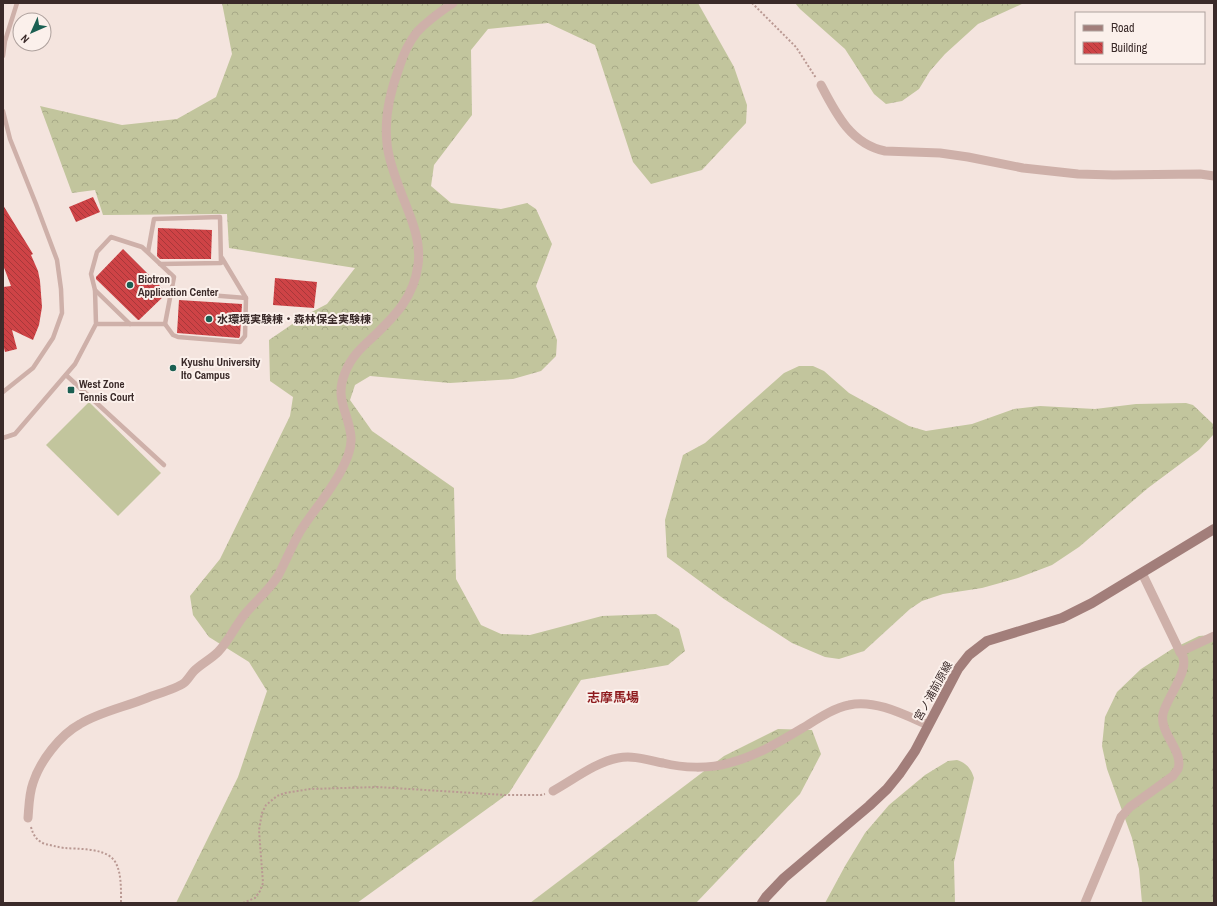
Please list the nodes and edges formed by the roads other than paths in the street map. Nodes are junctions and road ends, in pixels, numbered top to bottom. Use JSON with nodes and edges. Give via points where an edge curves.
{"nodes":[{"id":1,"x":17,"y":3,"type":"edge"},
{"id":2,"x":453,"y":3,"type":"edge"},
{"id":3,"x":3,"y":56,"type":"edge"},
{"id":4,"x":821,"y":85,"type":"road end"},
{"id":5,"x":3,"y":111,"type":"edge"},
{"id":6,"x":1214,"y":176,"type":"edge"},
{"id":7,"x":148,"y":252,"type":"junction"},
{"id":8,"x":221,"y":257,"type":"junction"},
{"id":9,"x":160,"y":264,"type":"junction"},
{"id":10,"x":95,"y":290,"type":"junction"},
{"id":11,"x":171,"y":292,"type":"junction"},
{"id":12,"x":246,"y":298,"type":"junction"},
{"id":13,"x":96,"y":324,"type":"junction"},
{"id":14,"x":130,"y":324,"type":"junction"},
{"id":15,"x":165,"y":324,"type":"junction"},
{"id":16,"x":66,"y":375,"type":"junction"},
{"id":17,"x":3,"y":392,"type":"edge"},
{"id":18,"x":3,"y":438,"type":"edge"},
{"id":19,"x":164,"y":465,"type":"dead end"},
{"id":20,"x":1214,"y":528,"type":"edge"},
{"id":21,"x":1142,"y":573,"type":"junction"},
{"id":22,"x":1214,"y":636,"type":"edge"},
{"id":23,"x":1180,"y":652,"type":"junction"},
{"id":24,"x":928,"y":725,"type":"junction"},
{"id":25,"x":554,"y":792,"type":"road end"},
{"id":26,"x":28,"y":818,"type":"road end"},
{"id":27,"x":762,"y":903,"type":"edge"},
{"id":28,"x":1085,"y":903,"type":"edge"}],
"edges":[{"from":1,"to":3,"type":"lane"},
{"from":2,"to":26,"type":"street","via":[[432,17],[411,40],[392,87],[386,120],[387,143],[396,179],[418,238],[418,265],[410,294],[404,304],[354,355],[345,372],[341,398],[352,439],[341,472],[296,538],[277,576],[244,615],[229,640],[184,683],[95,717],[67,732],[38,771],[30,796]]},
{"from":4,"to":6,"type":"street","via":[[848,129],[861,142],[877,149],[940,153],[1023,168],[1078,174]]},
{"from":5,"to":17,"type":"lane","via":[[10,139],[57,260],[62,313],[53,338],[33,368]]},
{"from":7,"to":8,"type":"lane","via":[[154,219],[220,217]]},
{"from":7,"to":9,"type":"lane"},
{"from":7,"to":10,"type":"lane","via":[[142,247],[111,237],[97,252],[91,274]]},
{"from":8,"to":9,"type":"lane","via":[[221,263]]},
{"from":8,"to":12,"type":"lane"},
{"from":9,"to":11,"type":"lane","via":[[174,277]]},
{"from":10,"to":13,"type":"lane"},
{"from":10,"to":14,"type":"lane"},
{"from":11,"to":12,"type":"lane"},
{"from":11,"to":15,"type":"lane"},
{"from":12,"to":15,"type":"lane","via":[[245,336],[240,342],[178,337],[173,335]]},
{"from":13,"to":14,"type":"lane"},
{"from":13,"to":16,"type":"lane","via":[[75,364]]},
{"from":14,"to":15,"type":"lane"},
{"from":16,"to":18,"type":"lane","via":[[15,434]]},
{"from":16,"to":19,"type":"lane"},
{"from":20,"to":21,"type":"main road","name":"宮ノ浦前原線"},
{"from":21,"to":23,"type":"street"},
{"from":21,"to":24,"type":"main road","name":"宮ノ浦前原線","via":[[1062,618],[987,642],[969,655],[958,669]]},
{"from":22,"to":23,"type":"street"},
{"from":23,"to":28,"type":"street","via":[[1184,662],[1182,674],[1163,714],[1165,730],[1177,754],[1178,770],[1121,817]]},
{"from":24,"to":25,"type":"street","via":[[892,709],[867,704],[850,704],[824,715],[757,753],[728,764],[691,766],[620,757],[593,767]]},
{"from":24,"to":27,"type":"main road","name":"宮ノ浦前原線","via":[[911,756],[887,789],[784,878]]}]}
